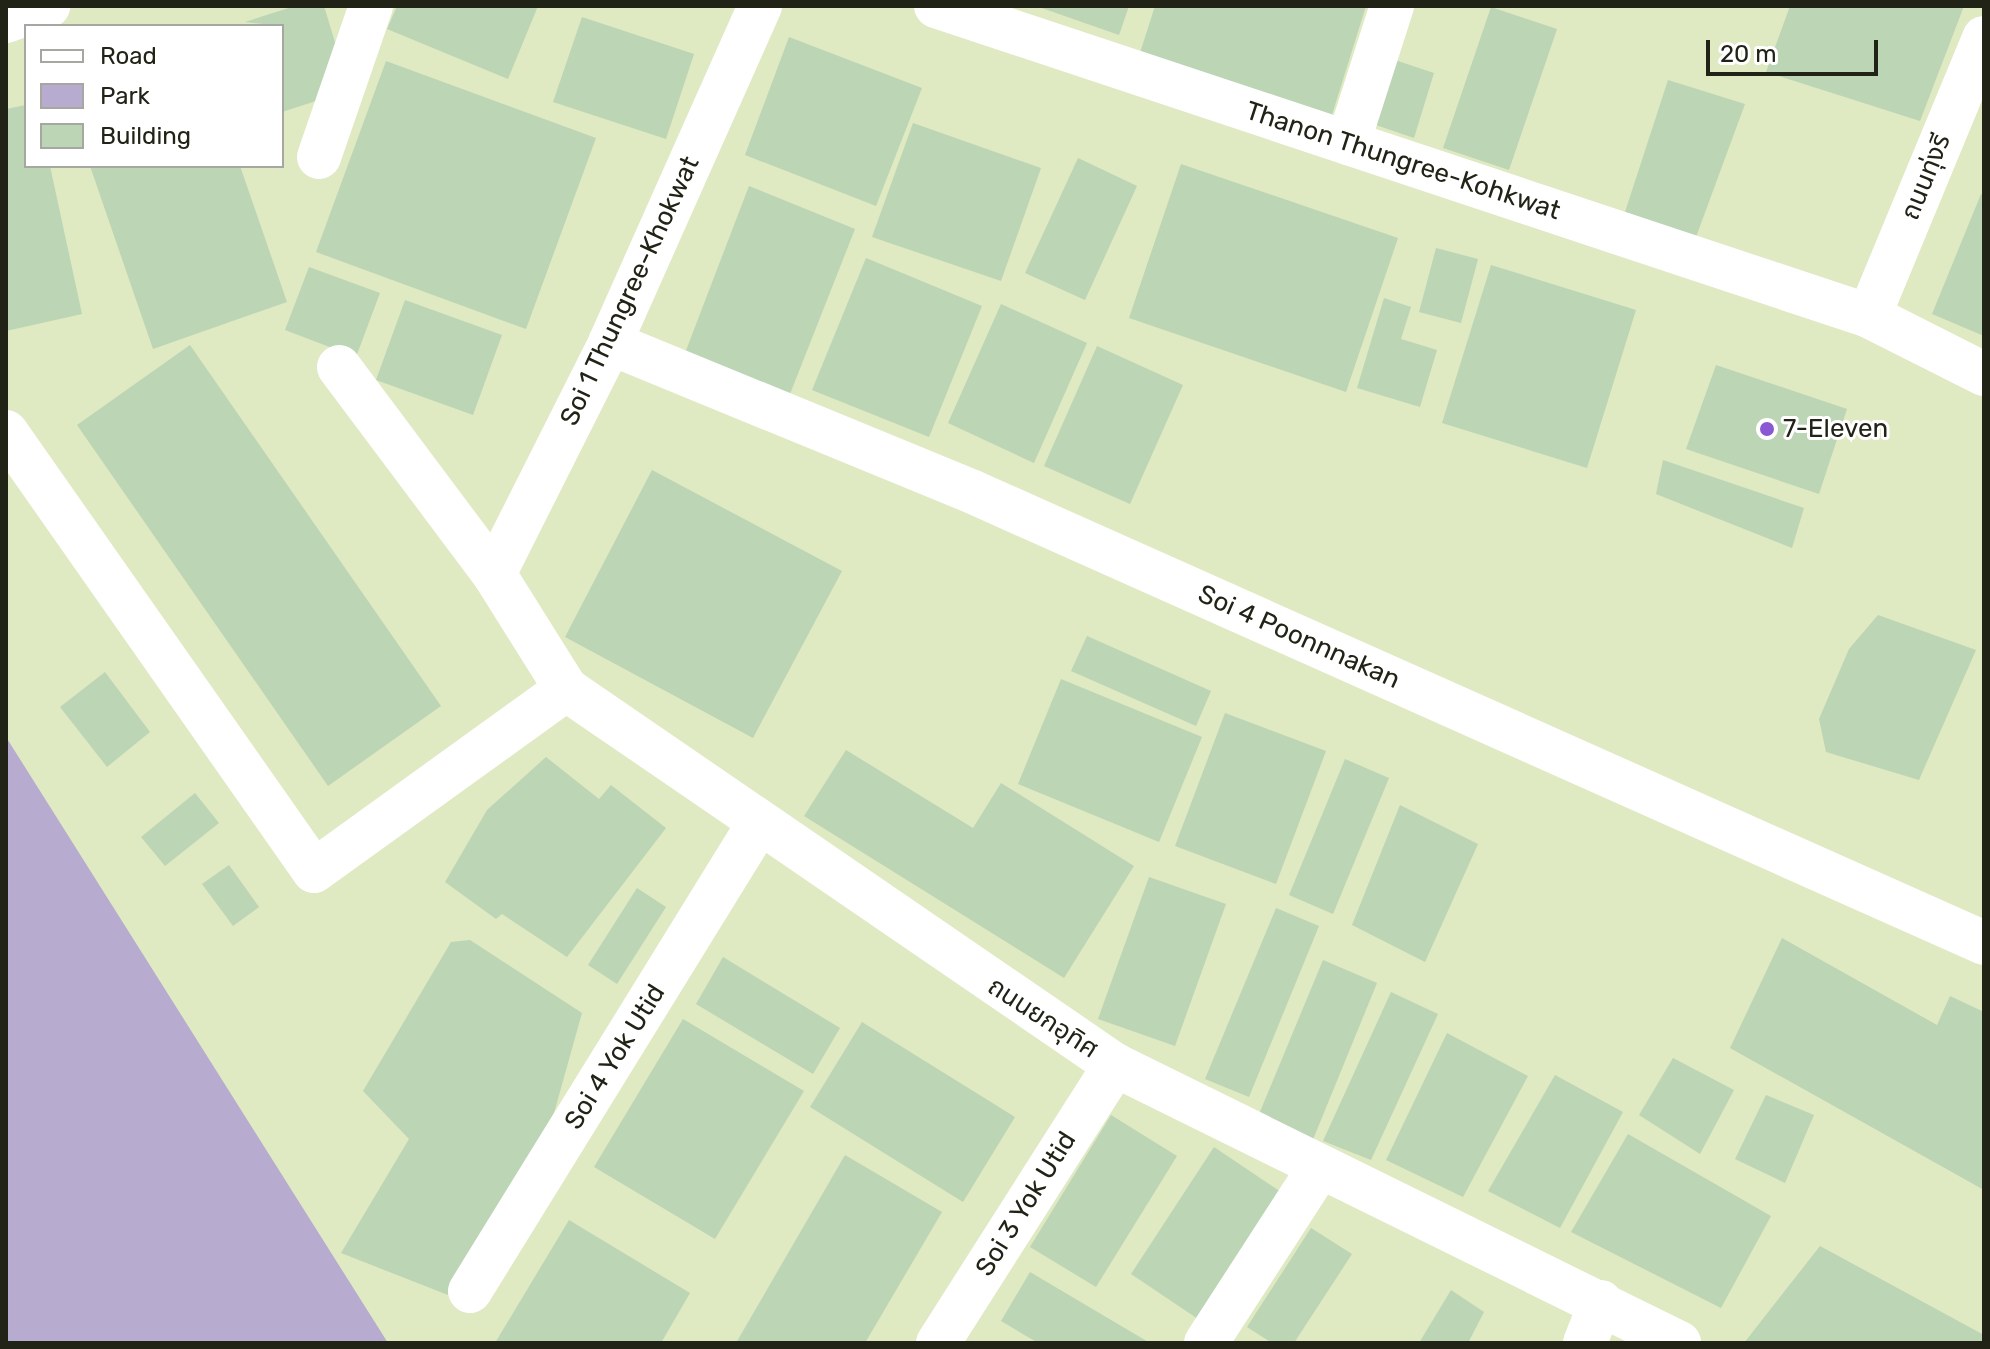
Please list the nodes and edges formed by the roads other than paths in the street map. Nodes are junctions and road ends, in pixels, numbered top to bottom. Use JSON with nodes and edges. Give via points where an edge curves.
{"nodes":[{"id":1,"x":48,"y":6,"type":"edge"},
{"id":2,"x":371,"y":6,"type":"edge"},
{"id":3,"x":760,"y":6,"type":"edge"},
{"id":4,"x":936,"y":6,"type":"edge"},
{"id":5,"x":1392,"y":6,"type":"edge"},
{"id":6,"x":6,"y":21,"type":"edge"},
{"id":7,"x":1984,"y":38,"type":"edge"},
{"id":8,"x":1348,"y":143,"type":"junction"},
{"id":9,"x":319,"y":157,"type":"dead end"},
{"id":10,"x":1869,"y":316,"type":"junction"},
{"id":11,"x":610,"y":343,"type":"junction"},
{"id":12,"x":339,"y":367,"type":"dead end"},
{"id":13,"x":1984,"y":374,"type":"edge"},
{"id":14,"x":6,"y":432,"type":"edge"},
{"id":15,"x":494,"y":574,"type":"junction"},
{"id":16,"x":566,"y":689,"type":"junction"},
{"id":17,"x":759,"y":823,"type":"junction"},
{"id":18,"x":1984,"y":943,"type":"edge"},
{"id":19,"x":1115,"y":1065,"type":"junction"},
{"id":20,"x":1319,"y":1168,"type":"junction"},
{"id":21,"x":470,"y":1291,"type":"dead end"},
{"id":22,"x":1601,"y":1302,"type":"junction"},
{"id":23,"x":938,"y":1343,"type":"edge"},
{"id":24,"x":1206,"y":1343,"type":"edge"},
{"id":25,"x":1585,"y":1343,"type":"edge"},
{"id":26,"x":1679,"y":1343,"type":"edge"}],
"edges":[{"from":1,"to":6,"type":"street"},
{"from":2,"to":9,"type":"street"},
{"from":3,"to":11,"type":"street","name":"Soi 1 Thungree-Khokwat"},
{"from":4,"to":8,"type":"street","name":"Thanon Thungree-Kohkwat"},
{"from":5,"to":8,"type":"street"},
{"from":7,"to":10,"type":"street","name":"ถนนทุ่งรี"},
{"from":8,"to":10,"type":"street","name":"Thanon Thungree-Kohkwat"},
{"from":10,"to":13,"type":"street","name":"Thanon Thungree-Kohkwat"},
{"from":11,"to":15,"type":"street","name":"Soi 1 Thungree-Khokwat"},
{"from":11,"to":18,"type":"street","name":"Soi 4 Poonnnakan","via":[[973,492]]},
{"from":12,"to":15,"type":"street","name":"ถนนยกอุทิศ"},
{"from":14,"to":16,"type":"street","via":[[314,871]]},
{"from":15,"to":16,"type":"street","name":"ถนนยกอุทิศ"},
{"from":16,"to":17,"type":"street","name":"ถนนยกอุทิศ"},
{"from":17,"to":19,"type":"street","name":"ถนนยกอุทิศ"},
{"from":17,"to":21,"type":"street","name":"Soi 4 Yok Utid"},
{"from":19,"to":20,"type":"street","name":"ถนนยกอุทิศ"},
{"from":19,"to":23,"type":"street","name":"Soi 3 Yok Utid"},
{"from":20,"to":22,"type":"street","name":"ถนนยกอุทิศ"},
{"from":20,"to":24,"type":"street"},
{"from":22,"to":25,"type":"street"},
{"from":22,"to":26,"type":"street","name":"ถนนยกอุทิศ"}]}
